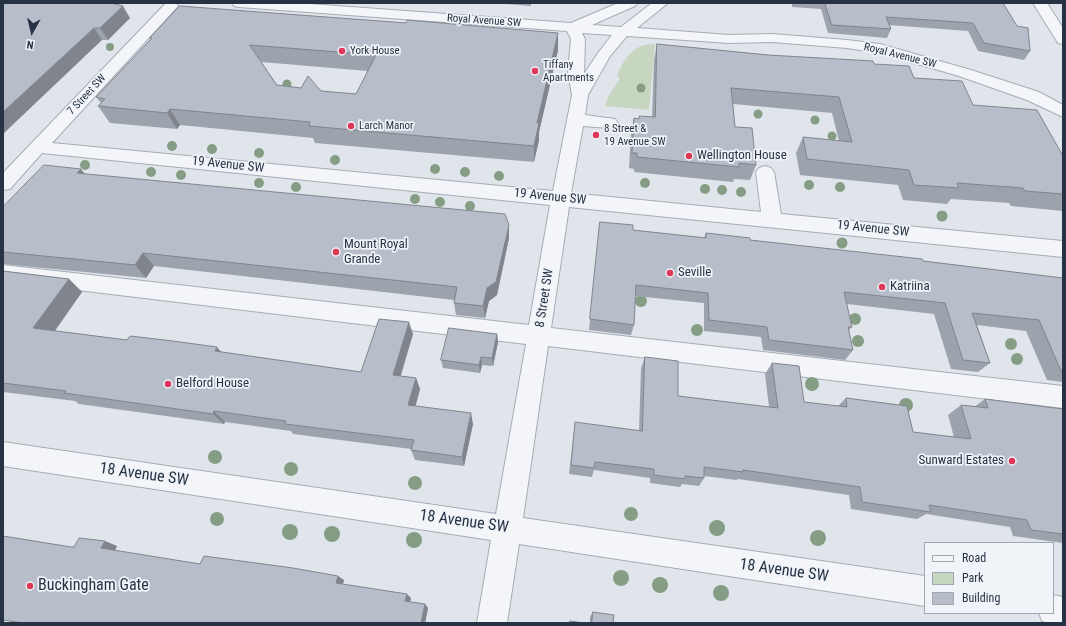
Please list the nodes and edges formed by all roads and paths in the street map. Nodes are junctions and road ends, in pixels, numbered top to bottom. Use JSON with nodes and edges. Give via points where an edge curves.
{"nodes":[{"id":1,"x":239,"y":3,"type":"edge"},
{"id":2,"x":630,"y":3,"type":"edge"},
{"id":3,"x":660,"y":3,"type":"edge"},
{"id":4,"x":1040,"y":3,"type":"edge"},
{"id":5,"x":173,"y":4,"type":"edge"},
{"id":6,"x":572,"y":28,"type":"junction"},
{"id":7,"x":624,"y":31,"type":"junction"},
{"id":8,"x":729,"y":40,"type":"junction"},
{"id":9,"x":1063,"y":40,"type":"edge"},
{"id":10,"x":840,"y":58,"type":"edge"},
{"id":11,"x":886,"y":66,"type":"edge"},
{"id":12,"x":580,"y":95,"type":"junction"},
{"id":13,"x":1063,"y":113,"type":"edge"},
{"id":14,"x":576,"y":120,"type":"junction"},
{"id":15,"x":609,"y":123,"type":"dead end"},
{"id":16,"x":38,"y":147,"type":"junction"},
{"id":17,"x":765,"y":172,"type":"dead end"},
{"id":18,"x":3,"y":184,"type":"edge"},
{"id":19,"x":561,"y":198,"type":"junction"},
{"id":20,"x":772,"y":219,"type":"junction"},
{"id":21,"x":1063,"y":249,"type":"edge"},
{"id":22,"x":3,"y":273,"type":"edge"},
{"id":23,"x":539,"y":336,"type":"junction"},
{"id":24,"x":1063,"y":397,"type":"edge"},
{"id":25,"x":3,"y":454,"type":"edge"},
{"id":26,"x":507,"y":529,"type":"junction"},
{"id":27,"x":924,"y":591,"type":"edge"},
{"id":28,"x":492,"y":623,"type":"edge"}],
"edges":[{"from":1,"to":6,"type":"street","name":"Royal Avenue SW"},
{"from":2,"to":6,"type":"street"},
{"from":3,"to":7,"type":"street","name":"8 Street SW"},
{"from":4,"to":9,"type":"street"},
{"from":5,"to":16,"type":"street","name":"7 Street SW"},
{"from":6,"to":7,"type":"street","name":"Royal Avenue SW"},
{"from":6,"to":12,"type":"street","via":[[578,39],[576,72]]},
{"from":7,"to":8,"type":"street","name":"Royal Avenue SW"},
{"from":7,"to":12,"type":"street","name":"8 Street SW","via":[[602,56]]},
{"from":8,"to":10,"type":"street","name":"Royal Avenue SW","via":[[771,49]]},
{"from":8,"to":13,"type":"street","name":"Royal Avenue SW","via":[[772,38],[846,44],[880,50],[925,61],[1033,96]]},
{"from":11,"to":13,"type":"street","name":"Royal Avenue SW","via":[[997,98]]},
{"from":12,"to":14,"type":"street","name":"8 Street SW"},
{"from":14,"to":15,"type":"street"},
{"from":14,"to":19,"type":"street","name":"8 Street SW"},
{"from":16,"to":18,"type":"street","name":"7 Street SW"},
{"from":16,"to":19,"type":"street","name":"19 Avenue SW"},
{"from":17,"to":20,"type":"street"},
{"from":19,"to":20,"type":"street","name":"19 Avenue SW"},
{"from":19,"to":23,"type":"street","name":"8 Street SW"},
{"from":20,"to":21,"type":"street","name":"19 Avenue SW"},
{"from":22,"to":23,"type":"street"},
{"from":23,"to":24,"type":"street"},
{"from":23,"to":26,"type":"street","name":"8 Street SW"},
{"from":25,"to":26,"type":"street","name":"18 Avenue SW"},
{"from":26,"to":27,"type":"street","name":"18 Avenue SW"},
{"from":26,"to":28,"type":"street","name":"8 Street SW"}]}
